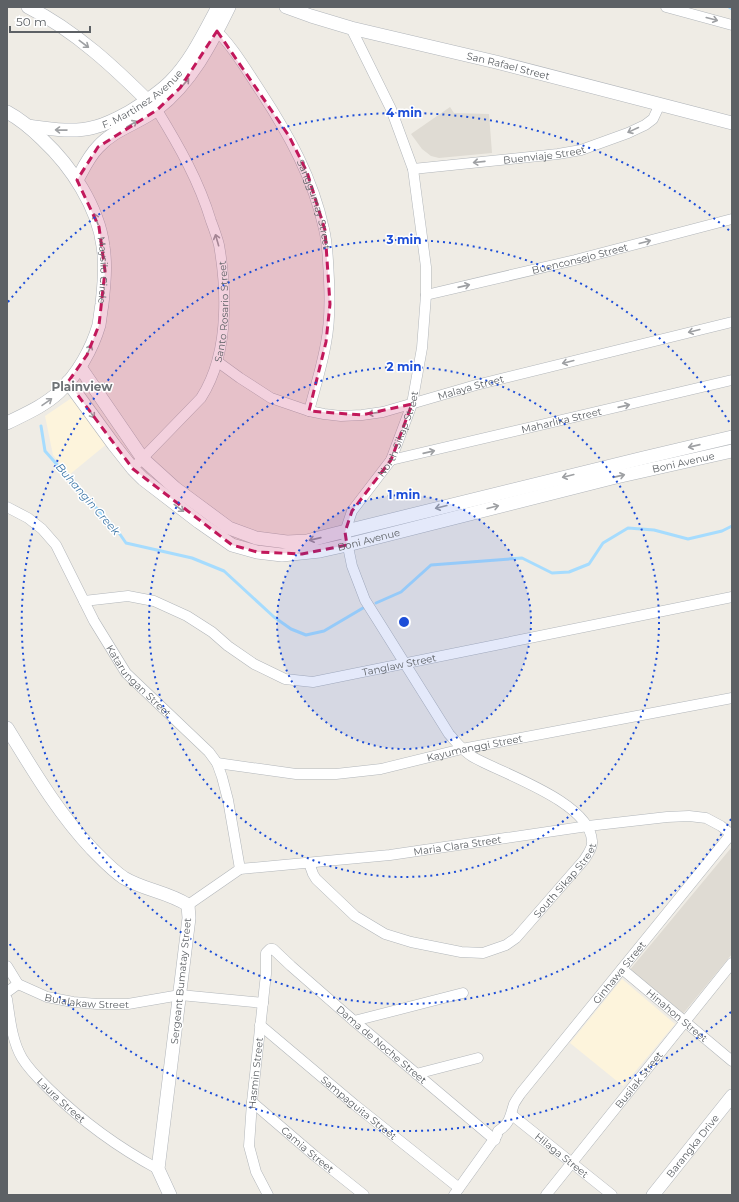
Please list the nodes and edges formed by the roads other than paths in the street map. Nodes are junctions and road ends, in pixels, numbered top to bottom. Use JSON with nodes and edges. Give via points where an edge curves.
{"nodes":[{"id":1,"x":28,"y":7,"type":"edge"},
{"id":2,"x":218,"y":7,"type":"edge"},
{"id":3,"x":229,"y":7,"type":"edge"},
{"id":4,"x":286,"y":7,"type":"edge"},
{"id":5,"x":666,"y":7,"type":"edge"},
{"id":6,"x":694,"y":10,"type":"edge"},
{"id":7,"x":732,"y":25,"type":"edge"},
{"id":8,"x":213,"y":28,"type":"junction"},
{"id":9,"x":351,"y":28,"type":"junction"},
{"id":10,"x":660,"y":104,"type":"junction"},
{"id":11,"x":152,"y":105,"type":"junction"},
{"id":12,"x":7,"y":112,"type":"edge"},
{"id":13,"x":732,"y":123,"type":"edge"},
{"id":14,"x":28,"y":126,"type":"junction"},
{"id":15,"x":413,"y":169,"type":"junction"},
{"id":16,"x":77,"y":180,"type":"junction"},
{"id":17,"x":732,"y":219,"type":"edge"},
{"id":18,"x":426,"y":295,"type":"junction"},
{"id":19,"x":732,"y":322,"type":"edge"},
{"id":20,"x":218,"y":362,"type":"junction"},
{"id":21,"x":80,"y":367,"type":"junction"},
{"id":22,"x":732,"y":380,"type":"edge"},
{"id":23,"x":68,"y":382,"type":"junction"},
{"id":24,"x":412,"y":404,"type":"junction"},
{"id":25,"x":309,"y":411,"type":"junction"},
{"id":26,"x":7,"y":423,"type":"edge"},
{"id":27,"x":732,"y":437,"type":"edge"},
{"id":28,"x":732,"y":451,"type":"edge"},
{"id":29,"x":143,"y":459,"type":"junction"},
{"id":30,"x":391,"y":460,"type":"junction"},
{"id":31,"x":133,"y":469,"type":"junction"},
{"id":32,"x":7,"y":507,"type":"edge"},
{"id":33,"x":346,"y":538,"type":"junction"},
{"id":34,"x":732,"y":597,"type":"edge"},
{"id":35,"x":84,"y":601,"type":"junction"},
{"id":36,"x":404,"y":662,"type":"junction"},
{"id":37,"x":732,"y":698,"type":"edge"},
{"id":38,"x":7,"y":728,"type":"edge"},
{"id":39,"x":462,"y":749,"type":"junction"},
{"id":40,"x":217,"y":763,"type":"junction"},
{"id":41,"x":588,"y":826,"type":"junction"},
{"id":42,"x":732,"y":834,"type":"edge"},
{"id":43,"x":309,"y":863,"type":"junction"},
{"id":44,"x":240,"y":869,"type":"junction"},
{"id":45,"x":188,"y":905,"type":"junction"},
{"id":46,"x":270,"y":950,"type":"joint"},
{"id":47,"x":732,"y":963,"type":"edge"},
{"id":48,"x":7,"y":966,"type":"edge"},
{"id":49,"x":622,"y":969,"type":"junction"},
{"id":50,"x":18,"y":984,"type":"junction"},
{"id":51,"x":7,"y":992,"type":"edge"},
{"id":52,"x":463,"y":993,"type":"dead end"},
{"id":53,"x":180,"y":995,"type":"junction"},
{"id":54,"x":7,"y":999,"type":"edge"},
{"id":55,"x":263,"y":1003,"type":"junction"},
{"id":56,"x":354,"y":1021,"type":"junction"},
{"id":57,"x":684,"y":1022,"type":"junction"},
{"id":58,"x":260,"y":1025,"type":"junction"},
{"id":59,"x":478,"y":1058,"type":"dead end"},
{"id":60,"x":732,"y":1061,"type":"edge"},
{"id":61,"x":416,"y":1074,"type":"junction"},
{"id":62,"x":732,"y":1096,"type":"edge"},
{"id":63,"x":252,"y":1102,"type":"junction"},
{"id":64,"x":510,"y":1117,"type":"junction"},
{"id":65,"x":497,"y":1135,"type":"junction"},
{"id":66,"x":571,"y":1163,"type":"junction"},
{"id":67,"x":158,"y":1169,"type":"junction"},
{"id":68,"x":456,"y":1192,"type":"edge"},
{"id":69,"x":170,"y":1195,"type":"edge"},
{"id":70,"x":268,"y":1195,"type":"edge"},
{"id":71,"x":364,"y":1195,"type":"edge"},
{"id":72,"x":546,"y":1195,"type":"edge"},
{"id":73,"x":612,"y":1195,"type":"edge"},
{"id":74,"x":653,"y":1195,"type":"edge"}],
"edges":[{"from":1,"to":11,"type":"main road","name":"Santo Rosario Street","one_way":true,"via":[[58,23]]},
{"from":2,"to":8,"type":"main road","name":"F. Martinez Avenue"},
{"from":3,"to":8,"type":"main road","name":"F. Martinez Avenue"},
{"from":4,"to":9,"type":"main road","name":"San Rafael Street"},
{"from":5,"to":6,"type":"street"},
{"from":6,"to":7,"type":"street","one_way":true},
{"from":8,"to":11,"type":"main road","name":"F. Martinez Avenue"},
{"from":8,"to":25,"type":"street","name":"Sanggumay Street","via":[[250,76],[289,136],[307,172],[325,230],[330,304],[326,342]]},
{"from":9,"to":10,"type":"main road","name":"San Rafael Street"},
{"from":9,"to":15,"type":"street","name":"North Sikap Street","via":[[391,109]]},
{"from":10,"to":13,"type":"main road","name":"San Rafael Street"},
{"from":10,"to":15,"type":"street","name":"Buenviaje Street","one_way":true,"via":[[653,119],[645,125],[581,150]]},
{"from":11,"to":14,"type":"main road","name":"F. Martinez Avenue","one_way":true,"via":[[95,128],[78,130]]},
{"from":16,"to":11,"type":"main road","name":"F. Martinez Avenue","one_way":true,"via":[[98,147]]},
{"from":20,"to":11,"type":"street","name":"Santo Rosario Street","one_way":true,"via":[[224,334],[225,289],[219,244],[206,205],[182,151]]},
{"from":12,"to":14,"type":"main road","name":"Maysilo Circle"},
{"from":14,"to":16,"type":"main road","name":"Maysilo Circle","via":[[57,154]]},
{"from":15,"to":18,"type":"street","name":"North Sikap Street","via":[[424,244]]},
{"from":21,"to":16,"type":"main road","name":"Maysilo Circle","one_way":true,"via":[[99,324],[105,271],[99,227]]},
{"from":18,"to":17,"type":"street","name":"Buenconsejo Street","one_way":true},
{"from":18,"to":24,"type":"street","name":"North Sikap Street","via":[[422,348]]},
{"from":19,"to":24,"type":"street","name":"Malaya Street","one_way":true,"via":[[476,385]]},
{"from":20,"to":25,"type":"street","name":"Malaya Street","via":[[271,398]]},
{"from":20,"to":29,"type":"street","name":"Santo Rosario Street","via":[[201,398]]},
{"from":21,"to":23,"type":"main road","name":"Maysilo Circle"},
{"from":21,"to":29,"type":"main road","name":"Boni Avenue"},
{"from":30,"to":22,"type":"street","name":"Maharlika Street","one_way":true},
{"from":26,"to":23,"type":"main road","name":"Maysilo Circle","one_way":true,"via":[[47,401]]},
{"from":23,"to":31,"type":"main road","name":"Boni Avenue","one_way":true},
{"from":24,"to":25,"type":"street","name":"Malaya Street","one_way":true,"via":[[362,415],[341,416]]},
{"from":24,"to":30,"type":"street","name":"North Sikap Street"},
{"from":27,"to":33,"type":"main road","name":"Boni Avenue","one_way":true},
{"from":33,"to":28,"type":"main road","name":"Boni Avenue","one_way":true},
{"from":29,"to":31,"type":"street","name":"Santo Rosario Street"},
{"from":33,"to":29,"type":"main road","name":"Boni Avenue","one_way":true,"via":[[287,542],[256,538],[229,528],[175,488]]},
{"from":30,"to":33,"type":"street","name":"North Sikap Street","via":[[352,510]]},
{"from":31,"to":33,"type":"main road","name":"Boni Avenue","one_way":true,"via":[[169,500],[232,545],[282,555],[320,551]]},
{"from":32,"to":35,"type":"street","name":"Katarungan Street","via":[[28,518],[56,545]]},
{"from":33,"to":36,"type":"street","name":"South Sikap Street","via":[[352,566],[366,600]]},
{"from":34,"to":36,"type":"street","name":"Tanglaw Street"},
{"from":35,"to":36,"type":"street","name":"Tanglaw Street","via":[[128,596],[154,600],[187,616],[254,664],[285,679],[313,682]]},
{"from":35,"to":40,"type":"street","name":"Katarungan Street","via":[[126,673]]},
{"from":36,"to":39,"type":"street","name":"South Sikap Street","via":[[449,734]]},
{"from":37,"to":39,"type":"street","name":"Kayumanggi Street"},
{"from":38,"to":45,"type":"main road","name":"Sergeant Bumatay Street","via":[[63,814],[77,833],[107,864],[122,877],[137,885],[179,899]]},
{"from":39,"to":40,"type":"street","name":"Kayumanggi Street","via":[[381,769],[336,774],[296,774]]},
{"from":39,"to":41,"type":"street","name":"South Sikap Street","via":[[481,761],[547,792],[570,808]]},
{"from":40,"to":44,"type":"street","name":"Katarungan Street","via":[[228,800]]},
{"from":41,"to":42,"type":"street","name":"Maria Clara Street","via":[[689,816],[706,818]]},
{"from":41,"to":43,"type":"street","name":"Maria Clara Street","via":[[390,855]]},
{"from":41,"to":43,"type":"street","name":"South Sikap Street","via":[[592,841],[591,850],[584,860],[516,938],[506,945],[483,953],[460,952],[385,934],[355,916],[316,879]]},
{"from":42,"to":49,"type":"street","name":"Ginhawa Street"},
{"from":43,"to":44,"type":"street","name":"Maria Clara Street"},
{"from":44,"to":45,"type":"street","name":"Maria Clara Street"},
{"from":45,"to":53,"type":"main road","name":"Sergeant Bumatay Street","via":[[189,918]]},
{"from":46,"to":55,"type":"street","name":"Hasmin Street","via":[[266,953]]},
{"from":46,"to":56,"type":"street","name":"Dama de Noche Street","via":[[273,949]]},
{"from":47,"to":57,"type":"street","name":"Busilak Street"},
{"from":48,"to":50,"type":"street"},
{"from":49,"to":57,"type":"street","name":"Hinahon Street"},
{"from":49,"to":64,"type":"street","name":"Ginhawa Street","via":[[521,1092]]},
{"from":50,"to":51,"type":"street"},
{"from":50,"to":53,"type":"street","name":"Bulalakaw Street","via":[[47,997],[97,1004],[128,1004]]},
{"from":52,"to":56,"type":"street"},
{"from":53,"to":55,"type":"street"},
{"from":53,"to":67,"type":"main road","name":"Sergeant Bumatay Street"},
{"from":54,"to":67,"type":"street","name":"Laura Street","via":[[17,1045],[32,1073],[76,1113]]},
{"from":55,"to":58,"type":"street","name":"Hasmin Street"},
{"from":56,"to":61,"type":"street","name":"Dama de Noche Street"},
{"from":57,"to":60,"type":"street","name":"Hinahon Street"},
{"from":57,"to":66,"type":"street","name":"Busilak Street"},
{"from":58,"to":63,"type":"street","name":"Hasmin Street"},
{"from":58,"to":68,"type":"street","name":"Sampaguita Street"},
{"from":59,"to":61,"type":"street"},
{"from":61,"to":65,"type":"street","name":"Dama de Noche Street"},
{"from":62,"to":74,"type":"main road","name":"Barangka Drive"},
{"from":63,"to":70,"type":"street","name":"Hasmin Street","via":[[249,1146],[256,1172]]},
{"from":63,"to":71,"type":"street","name":"Camia Street"},
{"from":64,"to":65,"type":"street","via":[[501,1123]]},
{"from":64,"to":66,"type":"street","name":"Hilaga Street"},
{"from":65,"to":68,"type":"street"},
{"from":66,"to":72,"type":"street","name":"Busilak Street"},
{"from":66,"to":73,"type":"street","name":"Hilaga Street"},
{"from":67,"to":69,"type":"main road"}]}
